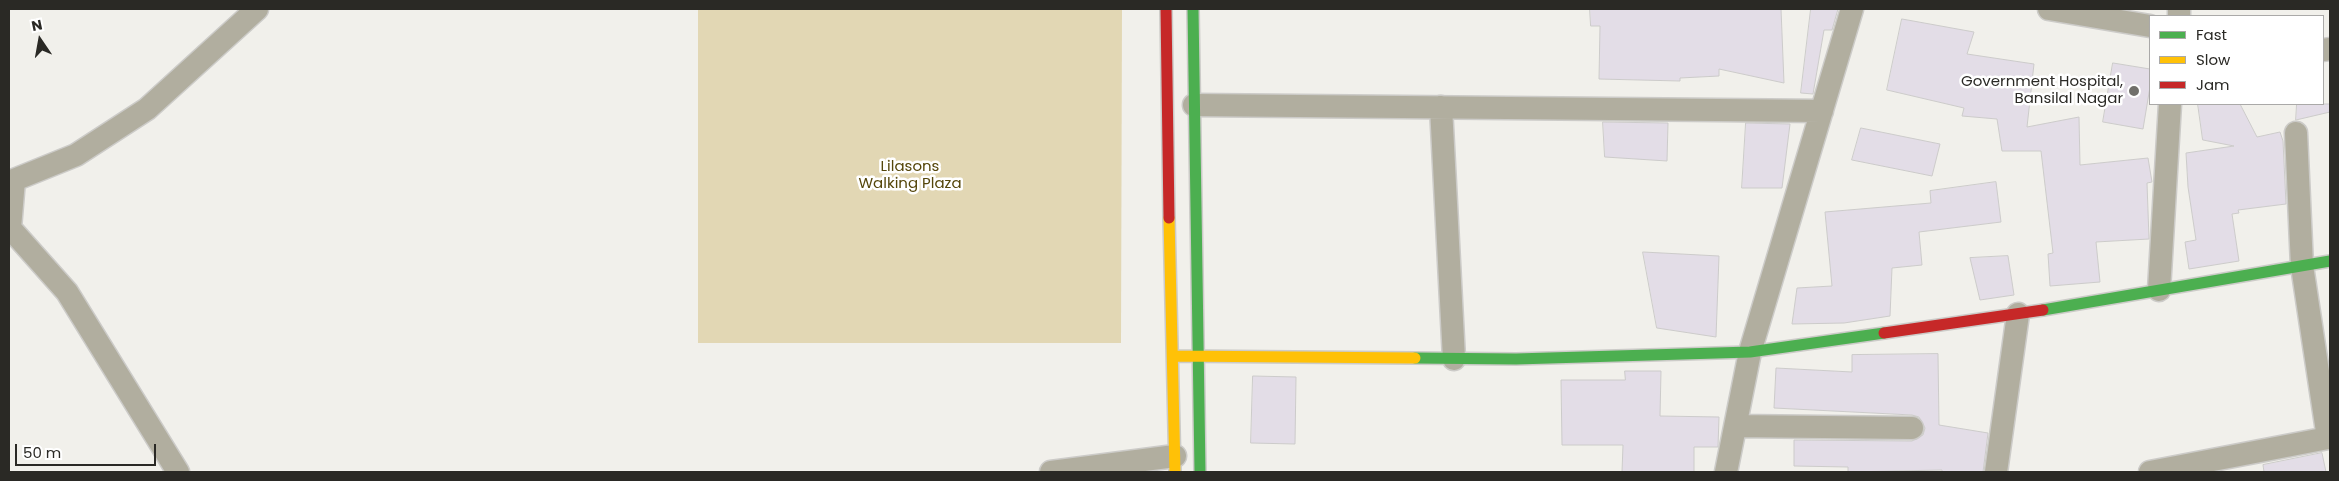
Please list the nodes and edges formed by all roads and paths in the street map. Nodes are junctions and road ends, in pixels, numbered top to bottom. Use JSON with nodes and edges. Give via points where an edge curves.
{"nodes":[{"id":1,"x":257,"y":9,"type":"edge"},
{"id":2,"x":1166,"y":9,"type":"edge"},
{"id":3,"x":1193,"y":9,"type":"edge"},
{"id":4,"x":1852,"y":9,"type":"edge"},
{"id":5,"x":2049,"y":9,"type":"edge"},
{"id":6,"x":2082,"y":12,"type":"edge"},
{"id":7,"x":2149,"y":26,"type":"edge"},
{"id":8,"x":1194,"y":104,"type":"junction"},
{"id":9,"x":2170,"y":105,"type":"edge"},
{"id":10,"x":1441,"y":107,"type":"junction"},
{"id":11,"x":1822,"y":111,"type":"junction"},
{"id":12,"x":2296,"y":133,"type":"dead end"},
{"id":13,"x":2330,"y":261,"type":"edge"},
{"id":14,"x":2302,"y":266,"type":"junction"},
{"id":15,"x":2159,"y":290,"type":"junction"},
{"id":16,"x":2018,"y":314,"type":"junction"},
{"id":17,"x":1750,"y":352,"type":"junction"},
{"id":18,"x":1171,"y":356,"type":"junction"},
{"id":19,"x":1197,"y":356,"type":"junction"},
{"id":20,"x":1454,"y":359,"type":"junction"},
{"id":21,"x":2325,"y":416,"type":"junction"},
{"id":22,"x":1736,"y":426,"type":"junction"},
{"id":23,"x":1912,"y":428,"type":"dead end"},
{"id":24,"x":2330,"y":446,"type":"edge"},
{"id":25,"x":1175,"y":464,"type":"edge"},
{"id":26,"x":178,"y":472,"type":"edge"},
{"id":27,"x":1051,"y":472,"type":"edge"},
{"id":28,"x":1200,"y":472,"type":"edge"},
{"id":29,"x":1726,"y":472,"type":"edge"},
{"id":30,"x":1996,"y":472,"type":"edge"},
{"id":31,"x":2150,"y":472,"type":"edge"}],
"edges":[{"from":1,"to":26,"type":"street","via":[[147,109],[76,155],[14,180],[10,228],[67,292]]},
{"from":2,"to":18,"type":"street"},
{"from":3,"to":8,"type":"street"},
{"from":4,"to":11,"type":"street"},
{"from":5,"to":6,"type":"street"},
{"from":6,"to":7,"type":"street"},
{"from":8,"to":10,"type":"street"},
{"from":8,"to":19,"type":"street"},
{"from":9,"to":15,"type":"street"},
{"from":10,"to":11,"type":"street"},
{"from":10,"to":20,"type":"street"},
{"from":11,"to":17,"type":"street"},
{"from":12,"to":14,"type":"street"},
{"from":13,"to":14,"type":"street"},
{"from":14,"to":15,"type":"street"},
{"from":14,"to":21,"type":"street"},
{"from":15,"to":16,"type":"street"},
{"from":16,"to":17,"type":"street"},
{"from":16,"to":30,"type":"street"},
{"from":17,"to":20,"type":"street"},
{"from":17,"to":22,"type":"street"},
{"from":18,"to":19,"type":"street"},
{"from":18,"to":25,"type":"street"},
{"from":19,"to":20,"type":"street"},
{"from":19,"to":28,"type":"street"},
{"from":21,"to":24,"type":"street"},
{"from":21,"to":31,"type":"street","via":[[2328,438]]},
{"from":22,"to":23,"type":"street"},
{"from":22,"to":29,"type":"street"},
{"from":25,"to":27,"type":"street"}]}
